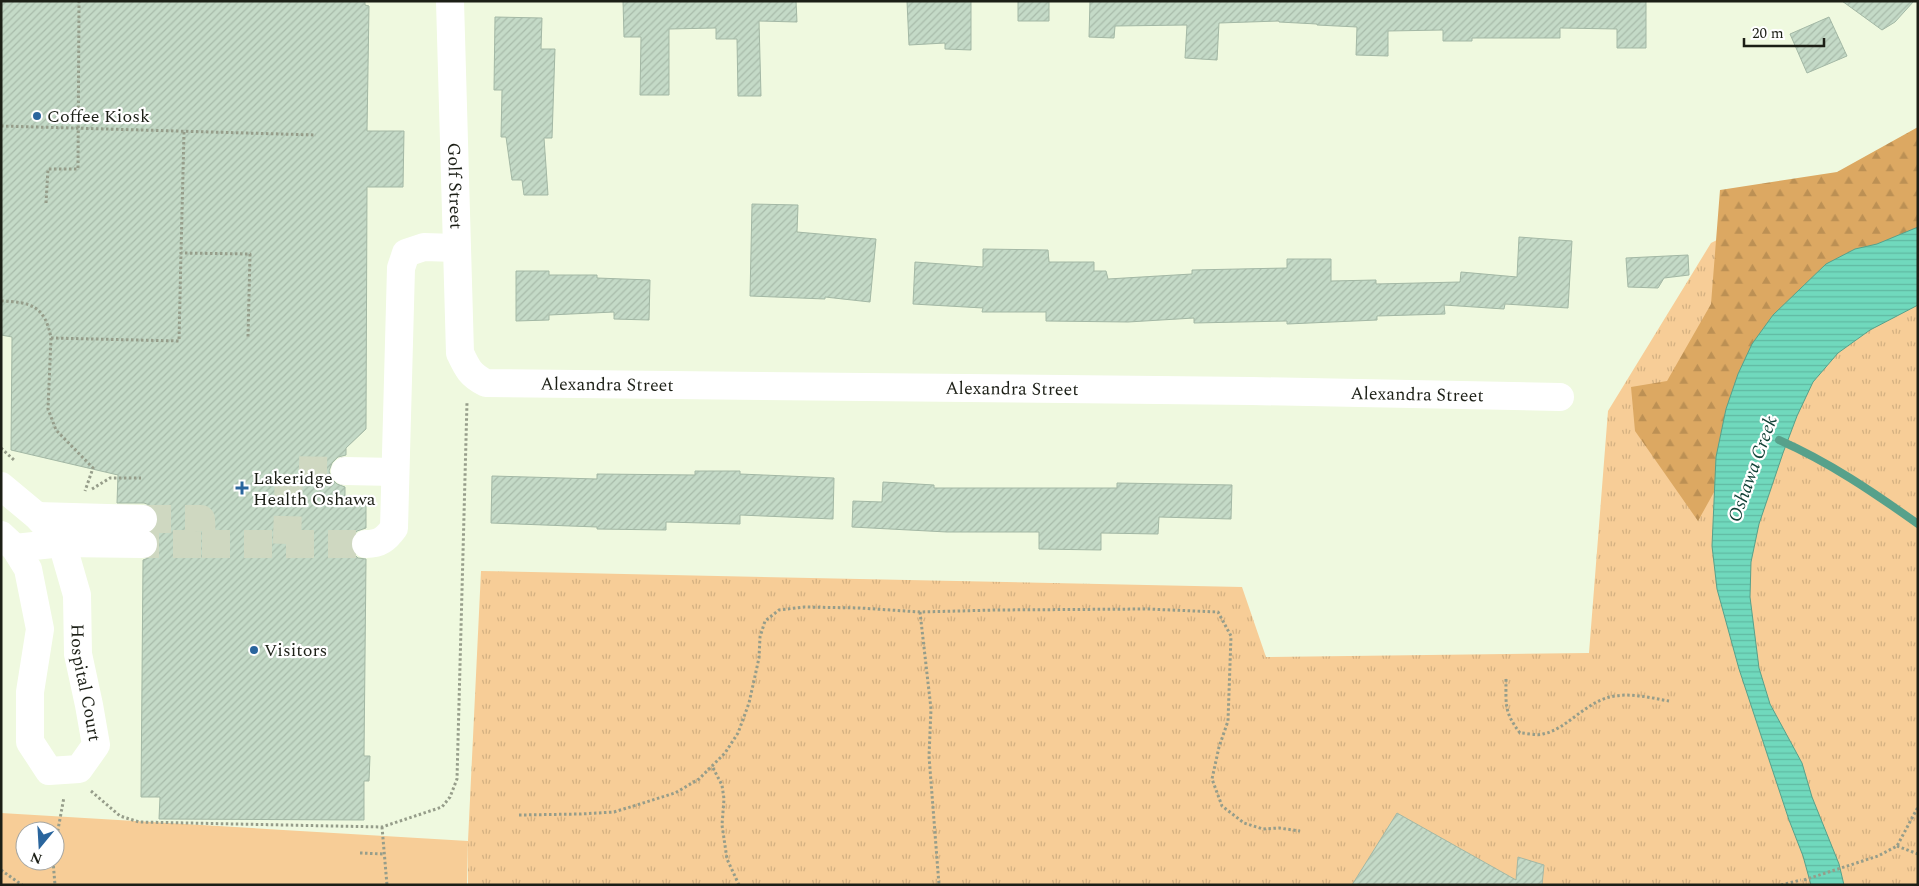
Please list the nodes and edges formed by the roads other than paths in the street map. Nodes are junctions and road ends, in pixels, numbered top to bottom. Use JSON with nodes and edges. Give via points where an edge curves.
{"nodes":[{"id":1,"x":450,"y":1,"type":"edge"},
{"id":2,"x":456,"y":248,"type":"junction"},
{"id":3,"x":468,"y":369,"type":"joint"},
{"id":4,"x":1560,"y":397,"type":"dead end"},
{"id":5,"x":345,"y":471,"type":"tunnel mouth"},
{"id":6,"x":395,"y":472,"type":"junction"},
{"id":7,"x":1,"y":486,"type":"edge"},
{"id":8,"x":37,"y":516,"type":"junction"},
{"id":9,"x":8,"y":541,"type":"edge"},
{"id":10,"x":62,"y":543,"type":"junction"},
{"id":11,"x":366,"y":544,"type":"tunnel mouth"}],
"edges":[{"from":1,"to":2,"type":"street","name":"Golf Street"},
{"from":2,"to":3,"type":"street","name":"Golf Street","via":[[460,353]]},
{"from":2,"to":6,"type":"street","via":[[424,247],[406,253],[401,268]]},
{"from":3,"to":4,"type":"street","name":"Alexandra Street","via":[[486,383]]},
{"from":5,"to":6,"type":"street"},
{"from":6,"to":11,"type":"street","via":[[394,528],[386,539]]},
{"from":7,"to":8,"type":"street","name":"Hospital Court"},
{"from":8,"to":10,"type":"street","name":"Hospital Court"},
{"from":8,"to":10,"type":"street","via":[[143,532]]},
{"from":9,"to":10,"type":"street"},
{"from":9,"to":10,"type":"street","name":"Hospital Court","via":[[28,569],[40,628],[30,692],[30,742],[49,771],[79,769],[96,745],[78,654],[77,595]]}]}
